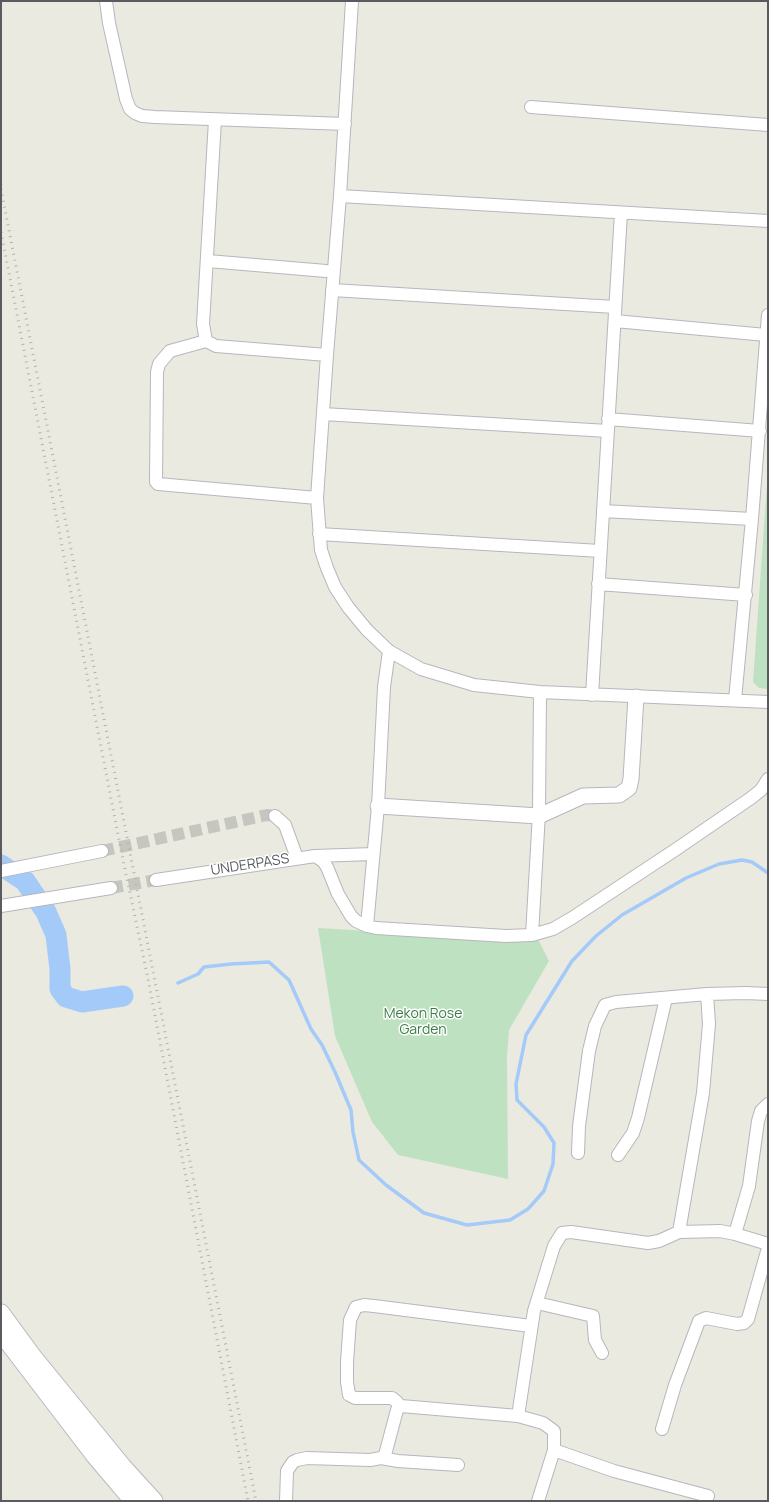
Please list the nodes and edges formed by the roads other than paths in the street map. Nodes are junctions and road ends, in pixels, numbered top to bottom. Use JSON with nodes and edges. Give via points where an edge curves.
{"nodes":[{"id":1,"x":106,"y":1,"type":"edge"},
{"id":2,"x":352,"y":1,"type":"edge"},
{"id":3,"x":531,"y":107,"type":"dead end"},
{"id":4,"x":216,"y":120,"type":"junction"},
{"id":5,"x":345,"y":124,"type":"junction"},
{"id":6,"x":768,"y":125,"type":"edge"},
{"id":7,"x":340,"y":196,"type":"junction"},
{"id":8,"x":621,"y":213,"type":"junction"},
{"id":9,"x":768,"y":221,"type":"edge"},
{"id":10,"x":208,"y":261,"type":"junction"},
{"id":11,"x":326,"y":271,"type":"dead end"},
{"id":12,"x":332,"y":290,"type":"junction"},
{"id":13,"x":615,"y":307,"type":"junction"},
{"id":14,"x":768,"y":315,"type":"edge"},
{"id":15,"x":615,"y":321,"type":"junction"},
{"id":16,"x":766,"y":335,"type":"junction"},
{"id":17,"x":206,"y":341,"type":"junction"},
{"id":18,"x":327,"y":355,"type":"junction"},
{"id":19,"x":323,"y":414,"type":"junction"},
{"id":20,"x":608,"y":419,"type":"junction"},
{"id":21,"x":608,"y":431,"type":"junction"},
{"id":22,"x":760,"y":431,"type":"junction"},
{"id":23,"x":317,"y":498,"type":"junction"},
{"id":24,"x":603,"y":511,"type":"junction"},
{"id":25,"x":752,"y":519,"type":"junction"},
{"id":26,"x":319,"y":534,"type":"junction"},
{"id":27,"x":600,"y":551,"type":"junction"},
{"id":28,"x":598,"y":584,"type":"junction"},
{"id":29,"x":746,"y":595,"type":"junction"},
{"id":30,"x":389,"y":651,"type":"junction"},
{"id":31,"x":540,"y":692,"type":"junction"},
{"id":32,"x":592,"y":695,"type":"junction"},
{"id":33,"x":636,"y":697,"type":"junction"},
{"id":34,"x":735,"y":700,"type":"junction"},
{"id":35,"x":768,"y":702,"type":"edge"},
{"id":36,"x":768,"y":779,"type":"edge"},
{"id":37,"x":378,"y":806,"type":"junction"},
{"id":38,"x":275,"y":816,"type":"dead end"},
{"id":39,"x":539,"y":816,"type":"junction"},
{"id":40,"x":102,"y":851,"type":"tunnel mouth"},
{"id":41,"x":373,"y":854,"type":"junction"},
{"id":42,"x":315,"y":856,"type":"junction"},
{"id":43,"x":297,"y":858,"type":"junction"},
{"id":44,"x":1,"y":871,"type":"edge"},
{"id":45,"x":156,"y":880,"type":"tunnel mouth"},
{"id":46,"x":111,"y":888,"type":"tunnel mouth"},
{"id":47,"x":4,"y":905,"type":"edge"},
{"id":48,"x":367,"y":926,"type":"junction"},
{"id":49,"x":532,"y":935,"type":"junction"},
{"id":50,"x":707,"y":994,"type":"junction"},
{"id":51,"x":768,"y":994,"type":"edge"},
{"id":52,"x":666,"y":998,"type":"junction"},
{"id":53,"x":768,"y":1104,"type":"edge"},
{"id":54,"x":578,"y":1153,"type":"dead end"},
{"id":55,"x":618,"y":1155,"type":"dead end"},
{"id":56,"x":679,"y":1232,"type":"junction"},
{"id":57,"x":735,"y":1234,"type":"junction"},
{"id":58,"x":768,"y":1244,"type":"edge"},
{"id":59,"x":768,"y":1248,"type":"edge"},
{"id":60,"x":536,"y":1303,"type":"junction"},
{"id":61,"x":1,"y":1313,"type":"edge"},
{"id":62,"x":531,"y":1326,"type":"junction"},
{"id":63,"x":1,"y":1333,"type":"edge"},
{"id":64,"x":602,"y":1353,"type":"dead end"},
{"id":65,"x":399,"y":1407,"type":"junction"},
{"id":66,"x":518,"y":1416,"type":"junction"},
{"id":67,"x":662,"y":1429,"type":"dead end"},
{"id":68,"x":554,"y":1450,"type":"junction"},
{"id":69,"x":381,"y":1458,"type":"junction"},
{"id":70,"x":458,"y":1464,"type":"dead end"},
{"id":71,"x":708,"y":1496,"type":"dead end"},
{"id":72,"x":133,"y":1501,"type":"edge"},
{"id":73,"x":154,"y":1501,"type":"edge"},
{"id":74,"x":286,"y":1501,"type":"edge"},
{"id":75,"x":538,"y":1501,"type":"edge"}],
"edges":[{"from":1,"to":4,"type":"street","via":[[117,60],[130,109],[142,116]]},
{"from":2,"to":5,"type":"street"},
{"from":3,"to":6,"type":"street"},
{"from":4,"to":5,"type":"street"},
{"from":4,"to":10,"type":"street"},
{"from":5,"to":7,"type":"street"},
{"from":7,"to":8,"type":"street"},
{"from":7,"to":12,"type":"street"},
{"from":8,"to":9,"type":"street"},
{"from":8,"to":13,"type":"street"},
{"from":10,"to":11,"type":"street"},
{"from":10,"to":17,"type":"street","via":[[203,324]]},
{"from":12,"to":13,"type":"street"},
{"from":12,"to":18,"type":"street"},
{"from":13,"to":15,"type":"street"},
{"from":14,"to":16,"type":"street"},
{"from":15,"to":16,"type":"street"},
{"from":15,"to":20,"type":"street"},
{"from":16,"to":22,"type":"street"},
{"from":17,"to":18,"type":"street","via":[[216,346]]},
{"from":17,"to":23,"type":"street","via":[[170,351],[159,364],[156,400],[156,482]]},
{"from":18,"to":19,"type":"street"},
{"from":19,"to":21,"type":"street"},
{"from":19,"to":23,"type":"street"},
{"from":20,"to":21,"type":"street"},
{"from":20,"to":22,"type":"street"},
{"from":21,"to":24,"type":"street"},
{"from":22,"to":25,"type":"street"},
{"from":23,"to":26,"type":"street"},
{"from":24,"to":25,"type":"street"},
{"from":24,"to":27,"type":"street"},
{"from":25,"to":29,"type":"street"},
{"from":26,"to":27,"type":"street"},
{"from":26,"to":30,"type":"street","via":[[327,568],[335,587],[367,630]]},
{"from":27,"to":28,"type":"street"},
{"from":28,"to":29,"type":"street"},
{"from":28,"to":32,"type":"street"},
{"from":29,"to":34,"type":"street"},
{"from":30,"to":31,"type":"street","via":[[421,669],[468,683]]},
{"from":30,"to":37,"type":"street","via":[[384,687]]},
{"from":31,"to":32,"type":"street"},
{"from":31,"to":39,"type":"street"},
{"from":32,"to":33,"type":"street"},
{"from":33,"to":34,"type":"street"},
{"from":33,"to":39,"type":"street","via":[[630,788],[619,795],[583,796]]},
{"from":34,"to":35,"type":"street"},
{"from":36,"to":49,"type":"street","via":[[751,798],[688,842],[572,918],[553,929]]},
{"from":37,"to":39,"type":"street"},
{"from":37,"to":41,"type":"street"},
{"from":38,"to":43,"type":"street","name":"UNDERPASS","via":[[285,825]]},
{"from":39,"to":49,"type":"street"},
{"from":40,"to":44,"type":"street"},
{"from":41,"to":42,"type":"street"},
{"from":41,"to":48,"type":"street"},
{"from":42,"to":43,"type":"street"},
{"from":42,"to":48,"type":"street","via":[[327,867],[351,916]]},
{"from":43,"to":45,"type":"street","name":"UNDERPASS"},
{"from":46,"to":47,"type":"street"},
{"from":48,"to":49,"type":"street","via":[[498,936]]},
{"from":50,"to":51,"type":"street"},
{"from":50,"to":52,"type":"street"},
{"from":50,"to":56,"type":"street","via":[[709,1024],[703,1093]]},
{"from":52,"to":54,"type":"street","via":[[610,1003],[602,1010],[589,1051]]},
{"from":52,"to":55,"type":"street","via":[[638,1118],[633,1133]]},
{"from":53,"to":57,"type":"street","via":[[761,1111],[758,1121],[748,1186]]},
{"from":56,"to":57,"type":"street","via":[[701,1230]]},
{"from":56,"to":60,"type":"street","via":[[648,1243],[571,1232],[562,1233],[554,1246]]},
{"from":57,"to":58,"type":"street"},
{"from":59,"to":67,"type":"street","via":[[748,1319],[737,1324],[706,1318],[699,1321]]},
{"from":60,"to":62,"type":"street"},
{"from":60,"to":64,"type":"street","via":[[593,1316],[595,1340]]},
{"from":61,"to":73,"type":"main road","via":[[34,1358]]},
{"from":62,"to":65,"type":"street","via":[[374,1306],[356,1307],[350,1320],[347,1362],[350,1395],[355,1398],[392,1398]]},
{"from":62,"to":66,"type":"street"},
{"from":63,"to":72,"type":"main road","via":[[95,1456]]},
{"from":65,"to":66,"type":"street"},
{"from":65,"to":69,"type":"street","via":[[389,1444]]},
{"from":66,"to":68,"type":"street","via":[[554,1429]]},
{"from":68,"to":71,"type":"street","via":[[614,1471]]},
{"from":68,"to":75,"type":"street"},
{"from":69,"to":70,"type":"street","via":[[398,1462]]},
{"from":69,"to":74,"type":"street","via":[[297,1460],[287,1471]]}]}
